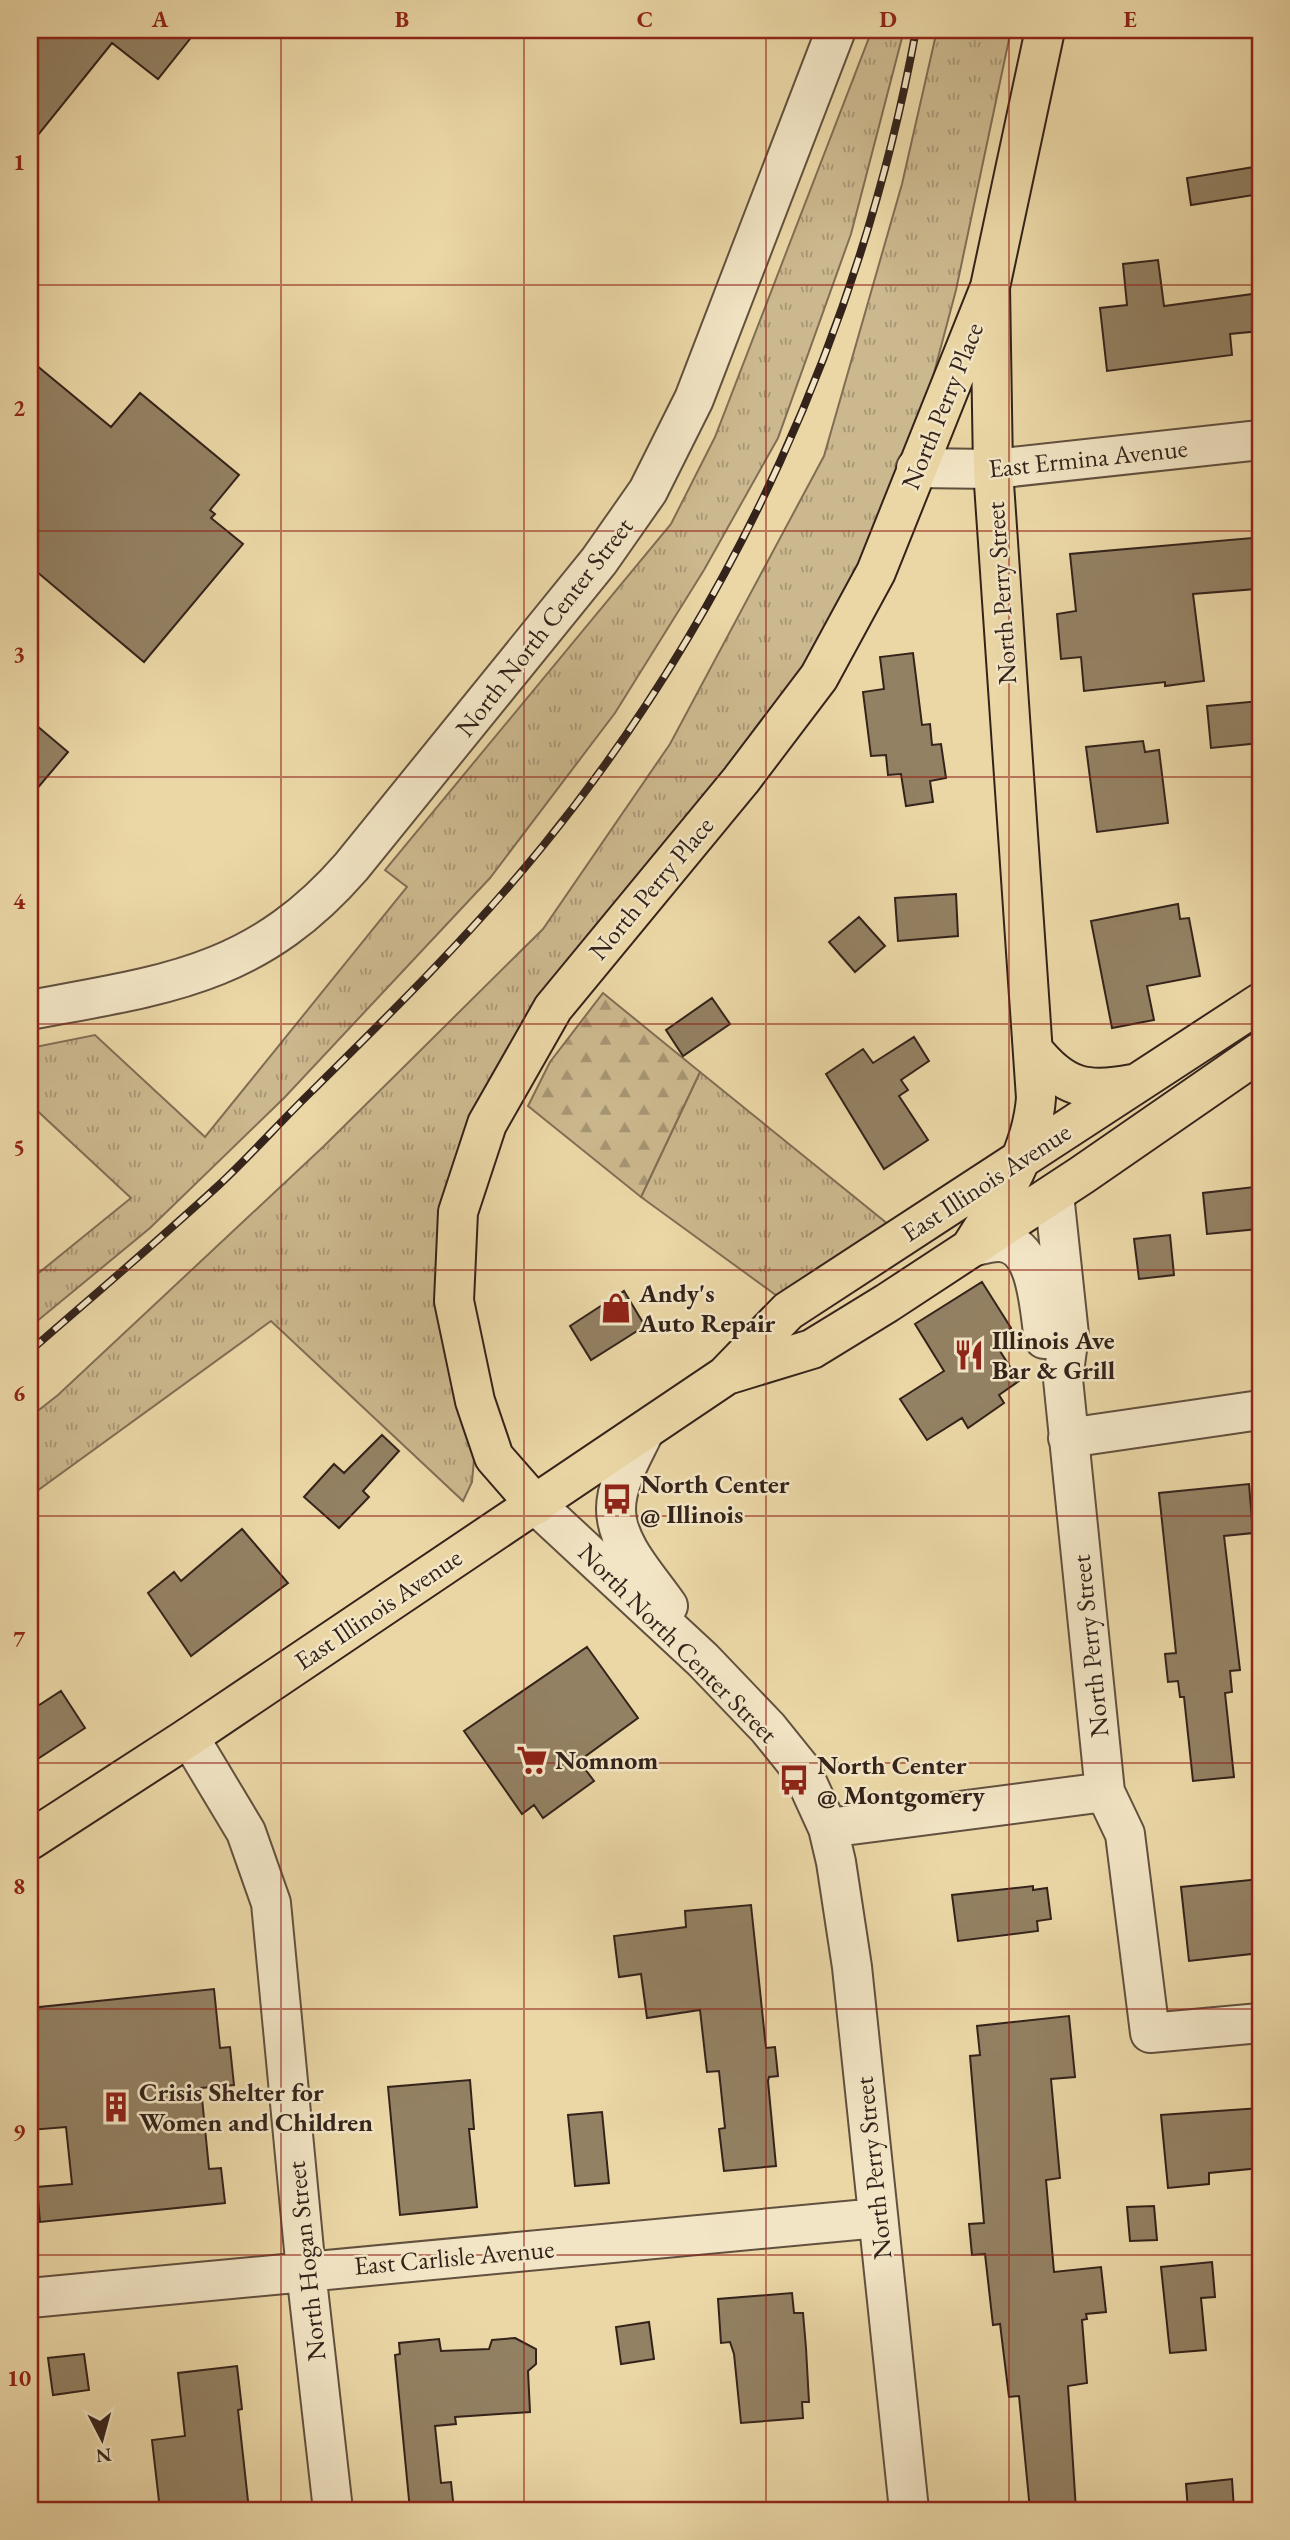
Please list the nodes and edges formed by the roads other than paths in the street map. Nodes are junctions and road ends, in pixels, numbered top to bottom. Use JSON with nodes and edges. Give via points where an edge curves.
{"nodes":[{"id":1,"x":836,"y":30,"type":"edge"},
{"id":2,"x":1045,"y":30,"type":"edge"},
{"id":3,"x":990,"y":287,"type":"junction"},
{"id":4,"x":1260,"y":440,"type":"edge"},
{"id":5,"x":916,"y":468,"type":"junction"},
{"id":6,"x":992,"y":469,"type":"junction"},
{"id":7,"x":1260,"y":1003,"type":"edge"},
{"id":8,"x":30,"y":1010,"type":"edge"},
{"id":9,"x":1034,"y":1051,"type":"junction"},
{"id":10,"x":1260,"y":1052,"type":"edge"},
{"id":11,"x":1138,"y":1083,"type":"junction"},
{"id":12,"x":1021,"y":1159,"type":"junction"},
{"id":13,"x":1054,"y":1194,"type":"junction"},
{"id":14,"x":971,"y":1247,"type":"junction"},
{"id":15,"x":725,"y":1376,"type":"junction"},
{"id":16,"x":1063,"y":1379,"type":"junction"},
{"id":17,"x":1260,"y":1410,"type":"edge"},
{"id":18,"x":644,"y":1432,"type":"junction"},
{"id":19,"x":1068,"y":1438,"type":"junction"},
{"id":20,"x":536,"y":1505,"type":"junction"},
{"id":21,"x":704,"y":1660,"type":"junction"},
{"id":22,"x":189,"y":1737,"type":"junction"},
{"id":23,"x":1105,"y":1792,"type":"junction"},
{"id":24,"x":828,"y":1828,"type":"junction"},
{"id":25,"x":30,"y":1840,"type":"edge"},
{"id":26,"x":1260,"y":2023,"type":"edge"},
{"id":27,"x":878,"y":2218,"type":"junction"},
{"id":28,"x":306,"y":2271,"type":"junction"},
{"id":29,"x":30,"y":2298,"type":"edge"},
{"id":30,"x":333,"y":2510,"type":"edge"},
{"id":31,"x":909,"y":2510,"type":"edge"}],
"edges":[{"from":1,"to":8,"type":"street","name":"North North Center Street","via":[[694,399],[648,491],[600,561],[351,867],[291,926],[224,964],[161,984]]},
{"from":2,"to":3,"type":"main road","name":"North Perry Street"},
{"from":3,"to":5,"type":"main road","name":"North Perry Place"},
{"from":3,"to":6,"type":"main road","name":"North Perry Street"},
{"from":4,"to":6,"type":"street","name":"East Ermina Avenue"},
{"from":5,"to":6,"type":"street","name":"East Ermina Avenue"},
{"from":5,"to":20,"type":"main road","name":"North Perry Place","via":[[876,572],[819,677],[741,780],[553,1008],[486,1124],[458,1212],[454,1301],[475,1401],[494,1457]]},
{"from":6,"to":9,"type":"main road","name":"North Perry Street"},
{"from":7,"to":11,"type":"main road","name":"East Illinois Avenue"},
{"from":9,"to":11,"type":"main road","via":[[1051,1072],[1073,1084],[1093,1089]]},
{"from":9,"to":12,"type":"main road","name":"North Perry Street","via":[[1034,1120]]},
{"from":10,"to":13,"type":"main road","name":"East Illinois Avenue"},
{"from":11,"to":12,"type":"main road","name":"East Illinois Avenue"},
{"from":12,"to":14,"type":"main road","name":"North Perry Street"},
{"from":12,"to":15,"type":"main road","name":"East Illinois Avenue","via":[[788,1311]]},
{"from":13,"to":14,"type":"main road","name":"East Illinois Avenue"},
{"from":13,"to":16,"type":"street","name":"North Perry Street","via":[[1069,1335]]},
{"from":14,"to":15,"type":"main road","name":"East Illinois Avenue","via":[[812,1349]]},
{"from":14,"to":16,"type":"street","name":"North Perry Street","via":[[1000,1242],[1013,1245],[1030,1265],[1044,1338]]},
{"from":15,"to":18,"type":"main road","name":"East Illinois Avenue"},
{"from":16,"to":19,"type":"street","name":"North Perry Street"},
{"from":17,"to":19,"type":"street"},
{"from":18,"to":20,"type":"main road","name":"East Illinois Avenue"},
{"from":18,"to":21,"type":"street","via":[[623,1478],[617,1516],[626,1546]]},
{"from":19,"to":23,"type":"street","name":"North Perry Street"},
{"from":20,"to":21,"type":"street","name":"North North Center Street"},
{"from":20,"to":22,"type":"main road","name":"East Illinois Avenue"},
{"from":21,"to":24,"type":"street","name":"North North Center Street","via":[[801,1769]]},
{"from":22,"to":25,"type":"main road","name":"East Illinois Avenue"},
{"from":22,"to":28,"type":"street","name":"North Hogan Street","via":[[246,1832],[271,1903]]},
{"from":23,"to":24,"type":"street"},
{"from":23,"to":26,"type":"street","name":"North Perry Street","via":[[1125,1834],[1150,2033]]},
{"from":24,"to":27,"type":"street","name":"North Perry Street","via":[[852,1967]]},
{"from":27,"to":28,"type":"street","name":"East Carlisle Avenue"},
{"from":27,"to":31,"type":"street","name":"North Perry Street"},
{"from":28,"to":29,"type":"street","name":"East Carlisle Avenue"},
{"from":28,"to":30,"type":"street","name":"North Hogan Street"}]}
